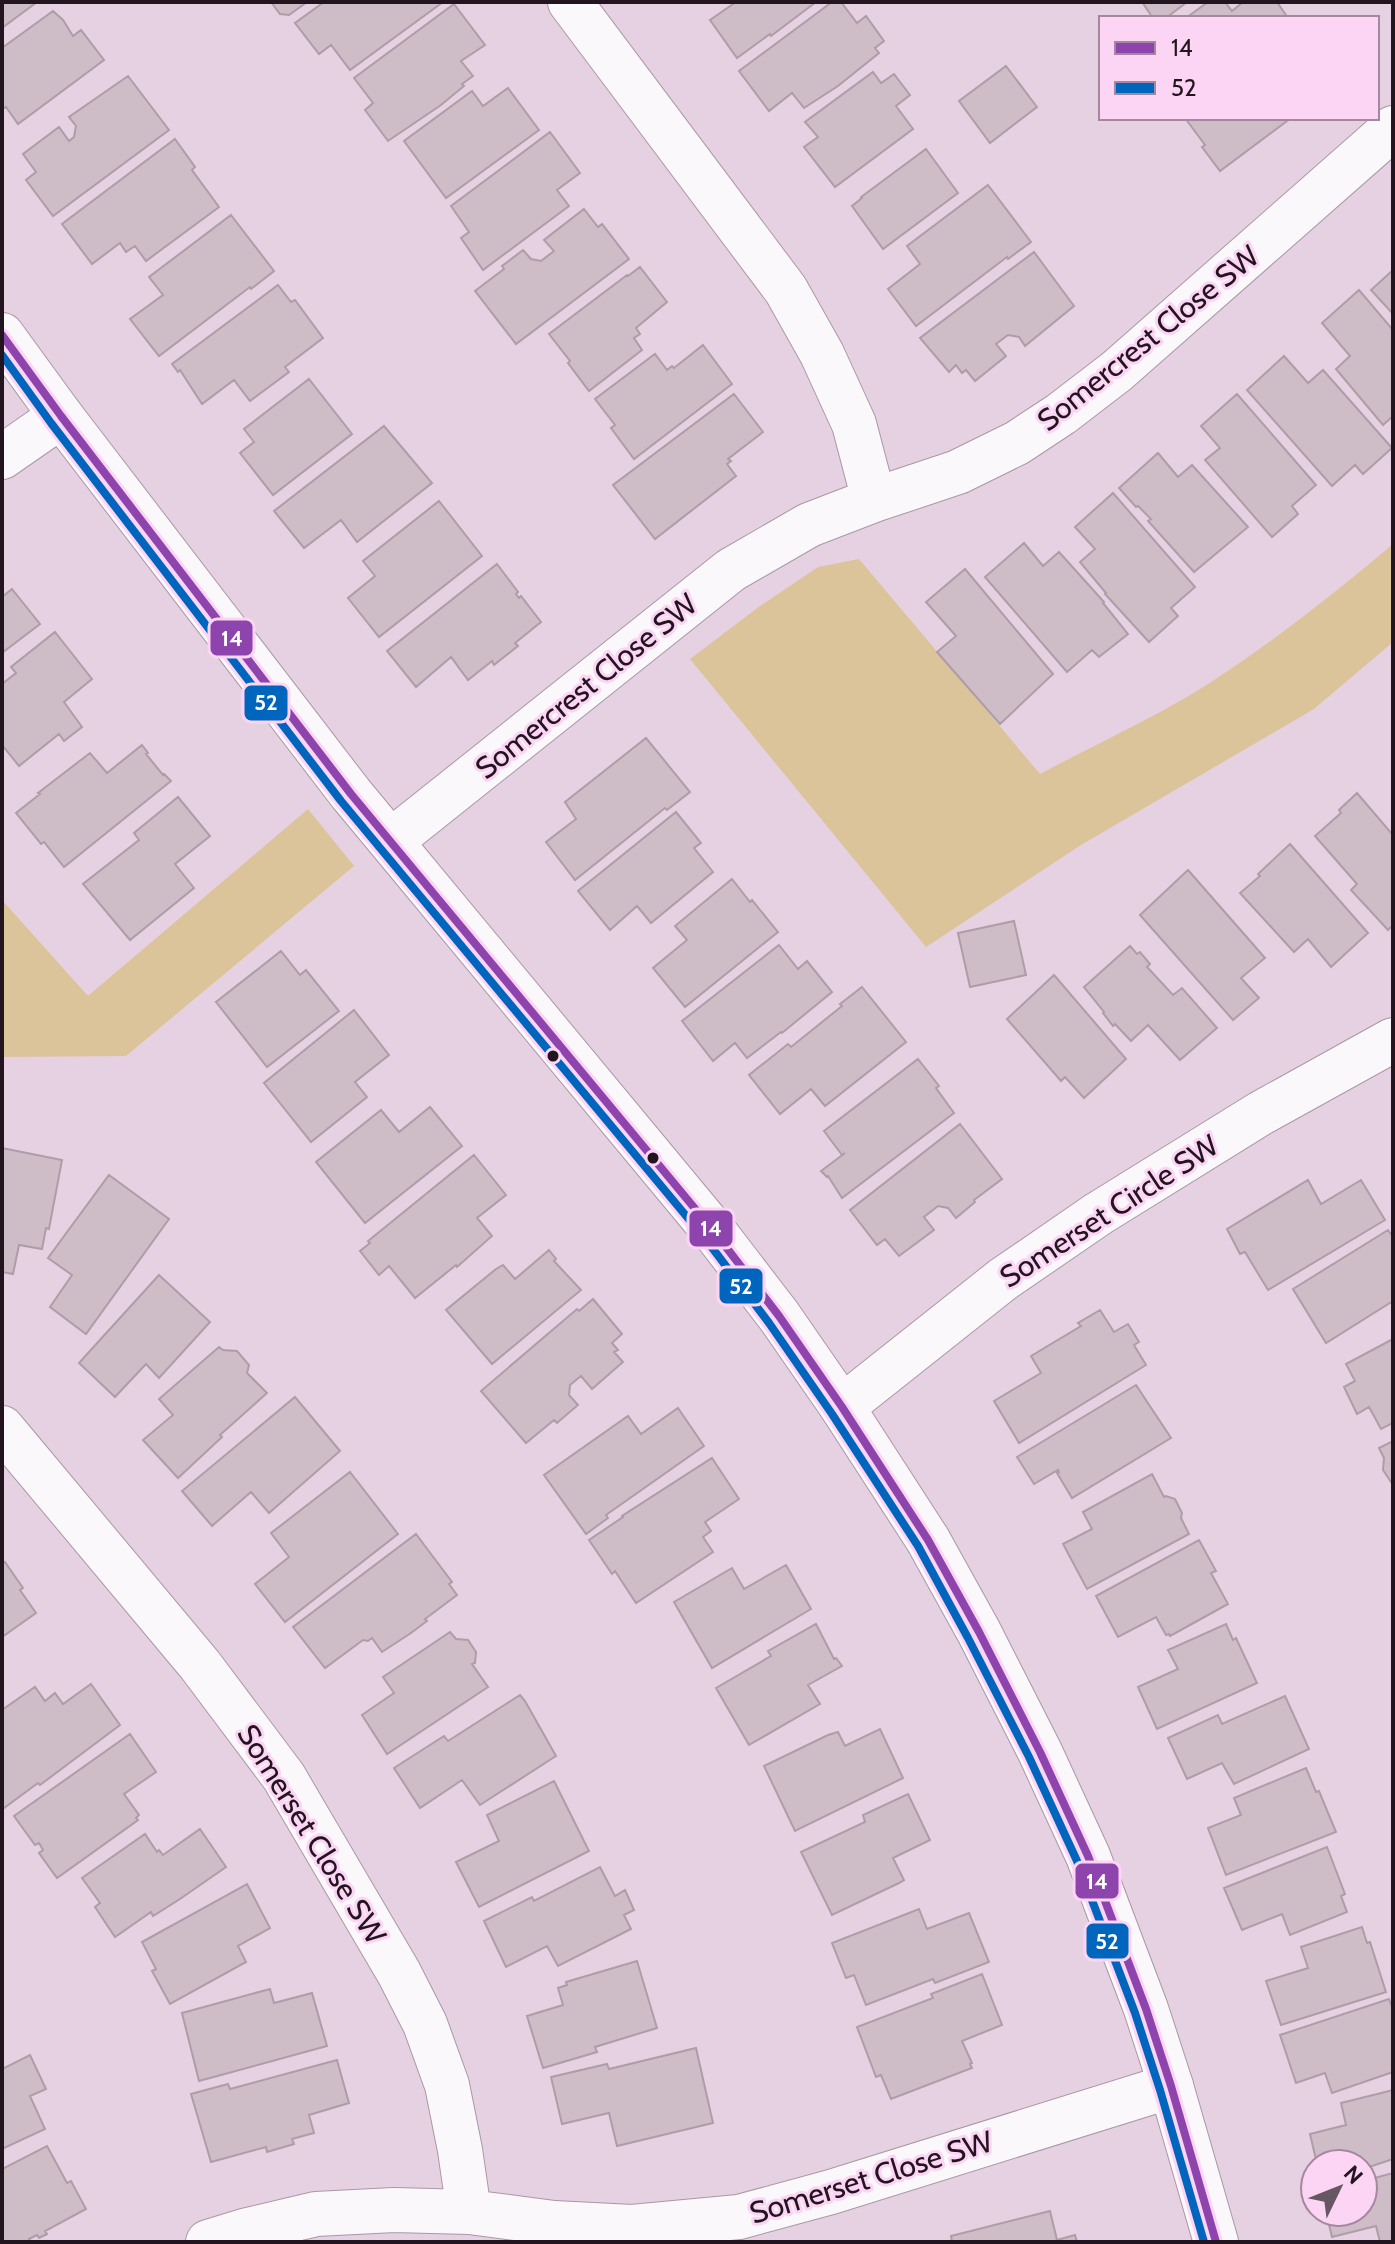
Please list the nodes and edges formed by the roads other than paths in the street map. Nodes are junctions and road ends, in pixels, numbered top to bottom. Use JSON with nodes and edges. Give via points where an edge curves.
{"nodes":[{"id":1,"x":570,"y":2,"type":"edge"},
{"id":2,"x":1393,"y":128,"type":"edge"},
{"id":3,"x":2,"y":335,"type":"edge"},
{"id":4,"x":61,"y":416,"type":"junction"},
{"id":5,"x":2,"y":457,"type":"edge"},
{"id":6,"x":874,"y":500,"type":"junction"},
{"id":7,"x":391,"y":841,"type":"junction"},
{"id":8,"x":1391,"y":1046,"type":"edge"},
{"id":9,"x":842,"y":1407,"type":"junction"},
{"id":10,"x":2,"y":1428,"type":"edge"},
{"id":11,"x":1171,"y":2086,"type":"junction"},
{"id":12,"x":469,"y":2212,"type":"junction"},
{"id":13,"x":208,"y":2242,"type":"edge"},
{"id":14,"x":1216,"y":2242,"type":"edge"}],
"edges":[{"from":1,"to":6,"type":"street","via":[[786,290],[854,424]]},
{"from":2,"to":6,"type":"street","name":"Somercrest Close SW","via":[[1061,414],[958,472]]},
{"from":3,"to":4,"type":"street"},
{"from":4,"to":5,"type":"street"},
{"from":4,"to":7,"type":"street"},
{"from":6,"to":7,"type":"street","name":"Somercrest Close SW","via":[[809,525],[731,570]]},
{"from":7,"to":9,"type":"street","via":[[716,1234]]},
{"from":8,"to":9,"type":"street","name":"Somerset Circle SW","via":[[1261,1113],[1098,1214],[1002,1280]]},
{"from":9,"to":11,"type":"street","via":[[928,1540],[1040,1752],[1088,1856]]},
{"from":10,"to":12,"type":"street","name":"Somerset Close SW","via":[[200,1665],[291,1790],[425,2024],[447,2085]]},
{"from":11,"to":12,"type":"street","name":"Somerset Close SW","via":[[739,2217],[632,2227]]},
{"from":11,"to":14,"type":"street"},
{"from":12,"to":13,"type":"street","name":"Somerset Close SW","via":[[316,2214]]}]}
